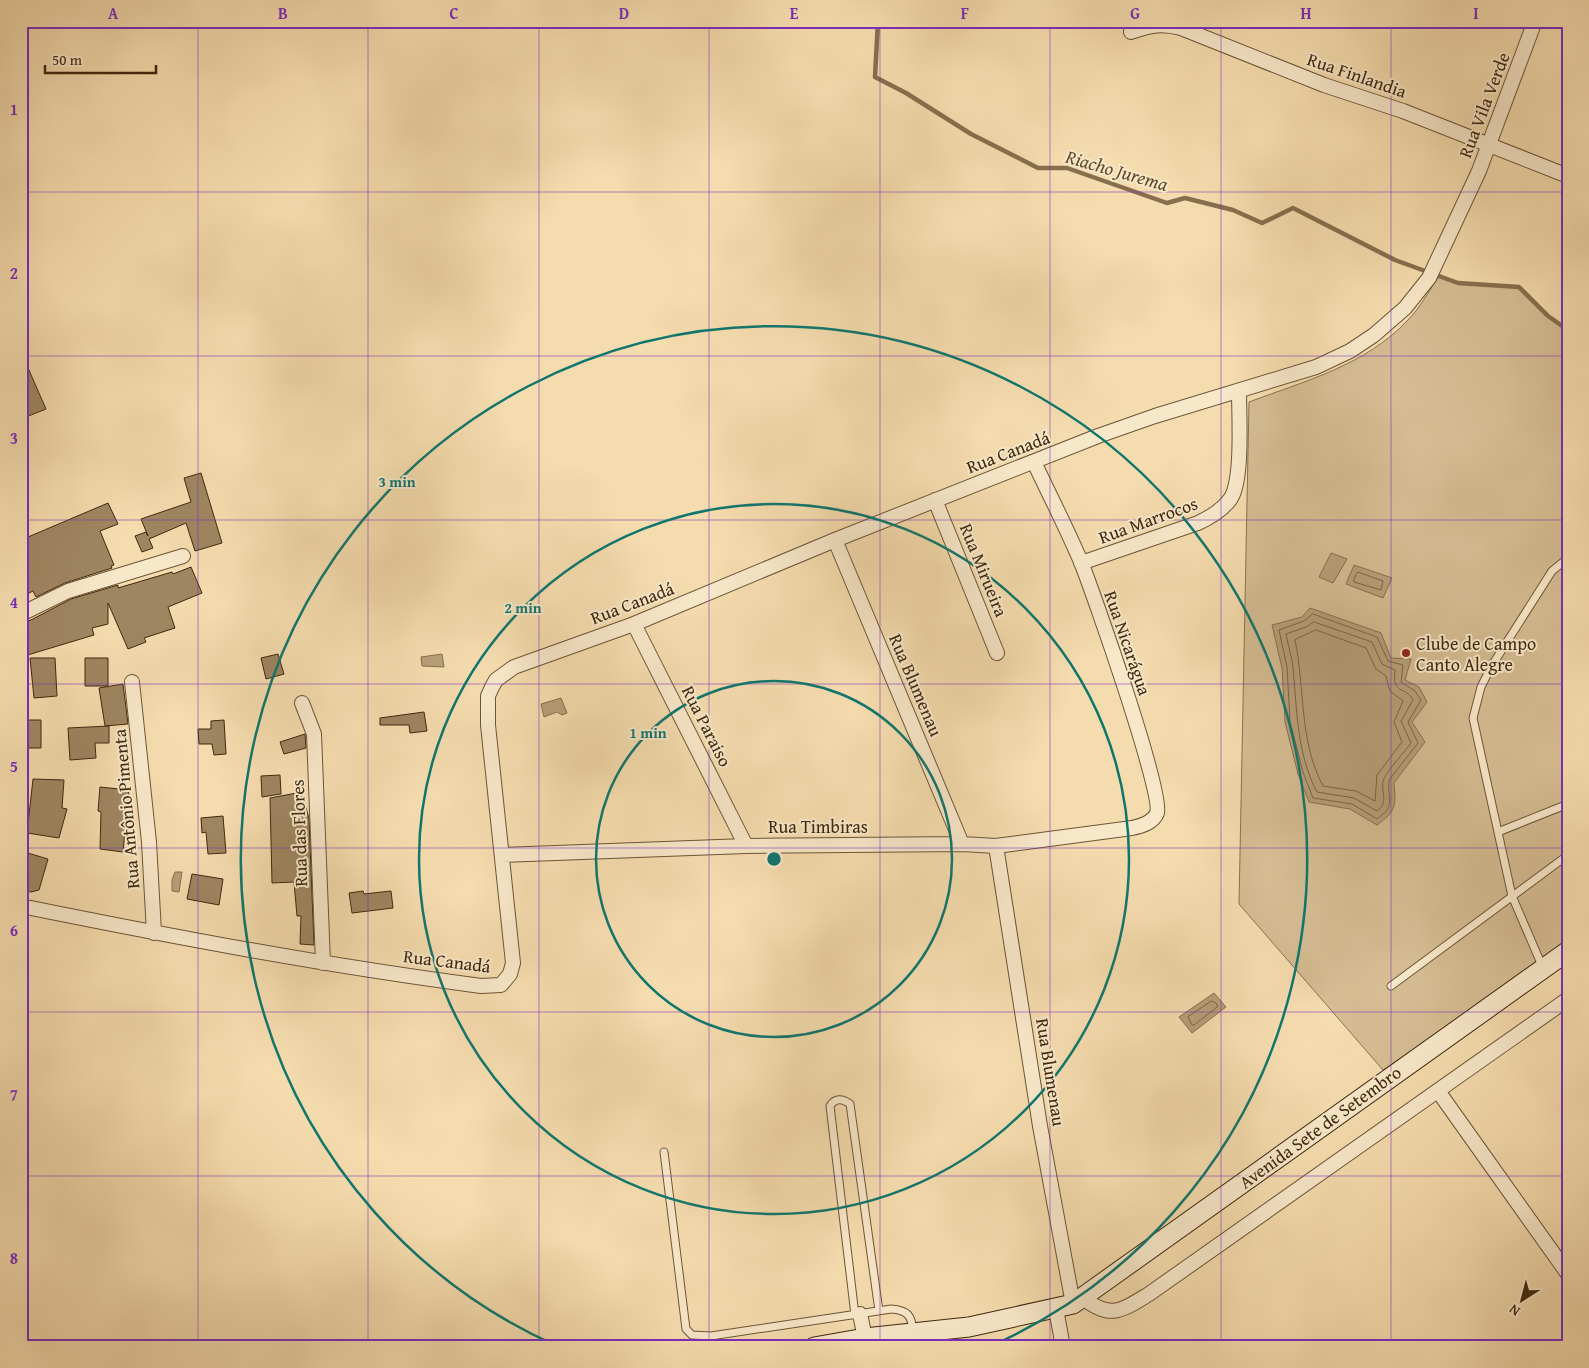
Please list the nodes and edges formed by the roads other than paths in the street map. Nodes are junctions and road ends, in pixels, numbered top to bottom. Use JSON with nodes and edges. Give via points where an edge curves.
{"nodes":[{"id":1,"x":1535,"y":21,"type":"edge"},
{"id":2,"x":1132,"y":32,"type":"dead end"},
{"id":3,"x":1489,"y":144,"type":"junction"},
{"id":4,"x":1568,"y":176,"type":"edge"},
{"id":5,"x":1466,"y":201,"type":"joint"},
{"id":6,"x":1239,"y":390,"type":"junction"},
{"id":7,"x":1034,"y":462,"type":"junction"},
{"id":8,"x":935,"y":500,"type":"junction"},
{"id":9,"x":835,"y":540,"type":"junction"},
{"id":10,"x":183,"y":556,"type":"dead end"},
{"id":11,"x":1568,"y":558,"type":"edge"},
{"id":12,"x":1081,"y":563,"type":"junction"},
{"id":13,"x":21,"y":614,"type":"edge"},
{"id":14,"x":634,"y":624,"type":"junction"},
{"id":15,"x":997,"y":653,"type":"dead end"},
{"id":16,"x":132,"y":682,"type":"dead end"},
{"id":17,"x":302,"y":703,"type":"dead end"},
{"id":18,"x":1568,"y":804,"type":"edge"},
{"id":19,"x":1132,"y":828,"type":"joint"},
{"id":20,"x":1498,"y":832,"type":"junction"},
{"id":21,"x":962,"y":844,"type":"junction"},
{"id":22,"x":746,"y":846,"type":"junction"},
{"id":23,"x":996,"y":846,"type":"junction"},
{"id":24,"x":502,"y":855,"type":"junction"},
{"id":25,"x":1568,"y":855,"type":"edge"},
{"id":26,"x":1512,"y":896,"type":"junction"},
{"id":27,"x":21,"y":906,"type":"edge"},
{"id":28,"x":154,"y":933,"type":"junction"},
{"id":29,"x":1568,"y":951,"type":"edge"},
{"id":30,"x":323,"y":963,"type":"junction"},
{"id":31,"x":1544,"y":969,"type":"junction"},
{"id":32,"x":1391,"y":986,"type":"dead end"},
{"id":33,"x":1568,"y":999,"type":"edge"},
{"id":34,"x":1438,"y":1091,"type":"junction"},
{"id":35,"x":664,"y":1152,"type":"dead end"},
{"id":36,"x":1568,"y":1274,"type":"edge"},
{"id":37,"x":1070,"y":1303,"type":"junction"},
{"id":38,"x":879,"y":1311,"type":"junction"},
{"id":39,"x":857,"y":1315,"type":"junction"},
{"id":40,"x":914,"y":1333,"type":"junction"},
{"id":41,"x":865,"y":1338,"type":"junction"},
{"id":42,"x":814,"y":1347,"type":"edge"},
{"id":43,"x":1063,"y":1347,"type":"edge"}],
"edges":[{"from":1,"to":3,"type":"street","name":"Rua Vila Verde"},
{"from":2,"to":3,"type":"street","name":"Rua Finlandia","via":[[1164,24],[1181,28],[1324,85],[1383,103]]},
{"from":3,"to":4,"type":"street","name":"Rua Finlandia"},
{"from":3,"to":5,"type":"street","name":"Rua Vila Verde"},
{"from":5,"to":6,"type":"street","name":"Rua Canadá","via":[[1430,278],[1405,308],[1350,351],[1316,367]]},
{"from":6,"to":7,"type":"street","name":"Rua Canadá","via":[[1155,416]]},
{"from":6,"to":12,"type":"street","name":"Rua Marrocos","via":[[1238,478],[1232,497],[1224,507],[1198,523]]},
{"from":7,"to":8,"type":"street","name":"Rua Canadá"},
{"from":7,"to":12,"type":"street","name":"Rua Nicarágua"},
{"from":8,"to":9,"type":"street","name":"Rua Canadá"},
{"from":8,"to":15,"type":"street","name":"Rua Mirueira"},
{"from":9,"to":14,"type":"street","name":"Rua Canadá"},
{"from":9,"to":21,"type":"street","name":"Rua Blumenau"},
{"from":10,"to":13,"type":"street","via":[[68,591]]},
{"from":11,"to":20,"type":"lane","via":[[1552,571],[1491,667],[1481,687],[1473,718]]},
{"from":12,"to":19,"type":"street","name":"Rua Nicarágua","via":[[1155,785],[1157,813],[1144,825]]},
{"from":14,"to":22,"type":"street","name":"Rua Paraiso"},
{"from":14,"to":24,"type":"street","name":"Rua Canadá","via":[[514,667],[496,680],[488,696],[488,711]]},
{"from":16,"to":28,"type":"street","name":"Rua Antônio Pimenta","via":[[149,842]]},
{"from":17,"to":30,"type":"street","name":"Rua das Flores","via":[[314,734]]},
{"from":18,"to":20,"type":"lane"},
{"from":19,"to":23,"type":"street","name":"Rua Timbiras"},
{"from":20,"to":26,"type":"lane"},
{"from":21,"to":22,"type":"street","name":"Rua Timbiras"},
{"from":21,"to":23,"type":"street","name":"Rua Timbiras"},
{"from":22,"to":24,"type":"street","name":"Rua Timbiras"},
{"from":23,"to":37,"type":"street","name":"Rua Blumenau"},
{"from":24,"to":30,"type":"street","name":"Rua Canadá","via":[[513,963],[510,974],[501,985],[481,986]]},
{"from":25,"to":26,"type":"lane"},
{"from":26,"to":31,"type":"lane"},
{"from":26,"to":32,"type":"lane"},
{"from":27,"to":28,"type":"street","name":"Rua Canadá"},
{"from":28,"to":30,"type":"street","name":"Rua Canadá"},
{"from":29,"to":31,"type":"main road","name":"Avenida Sete de Setembro"},
{"from":31,"to":37,"type":"main road","name":"Avenida Sete de Setembro"},
{"from":33,"to":34,"type":"street"},
{"from":34,"to":36,"type":"street"},
{"from":34,"to":37,"type":"street","via":[[1124,1309],[1105,1311]]},
{"from":35,"to":39,"type":"lane","via":[[686,1329],[696,1336],[711,1336]]},
{"from":37,"to":40,"type":"main road","via":[[969,1327]]},
{"from":37,"to":43,"type":"street","name":"Rua Blumenau"},
{"from":38,"to":39,"type":"lane"},
{"from":38,"to":39,"type":"lane","via":[[850,1104],[839,1099],[830,1106]]},
{"from":38,"to":40,"type":"lane","via":[[908,1313]]},
{"from":39,"to":41,"type":"street"},
{"from":40,"to":41,"type":"main road"},
{"from":41,"to":42,"type":"main road"}]}
